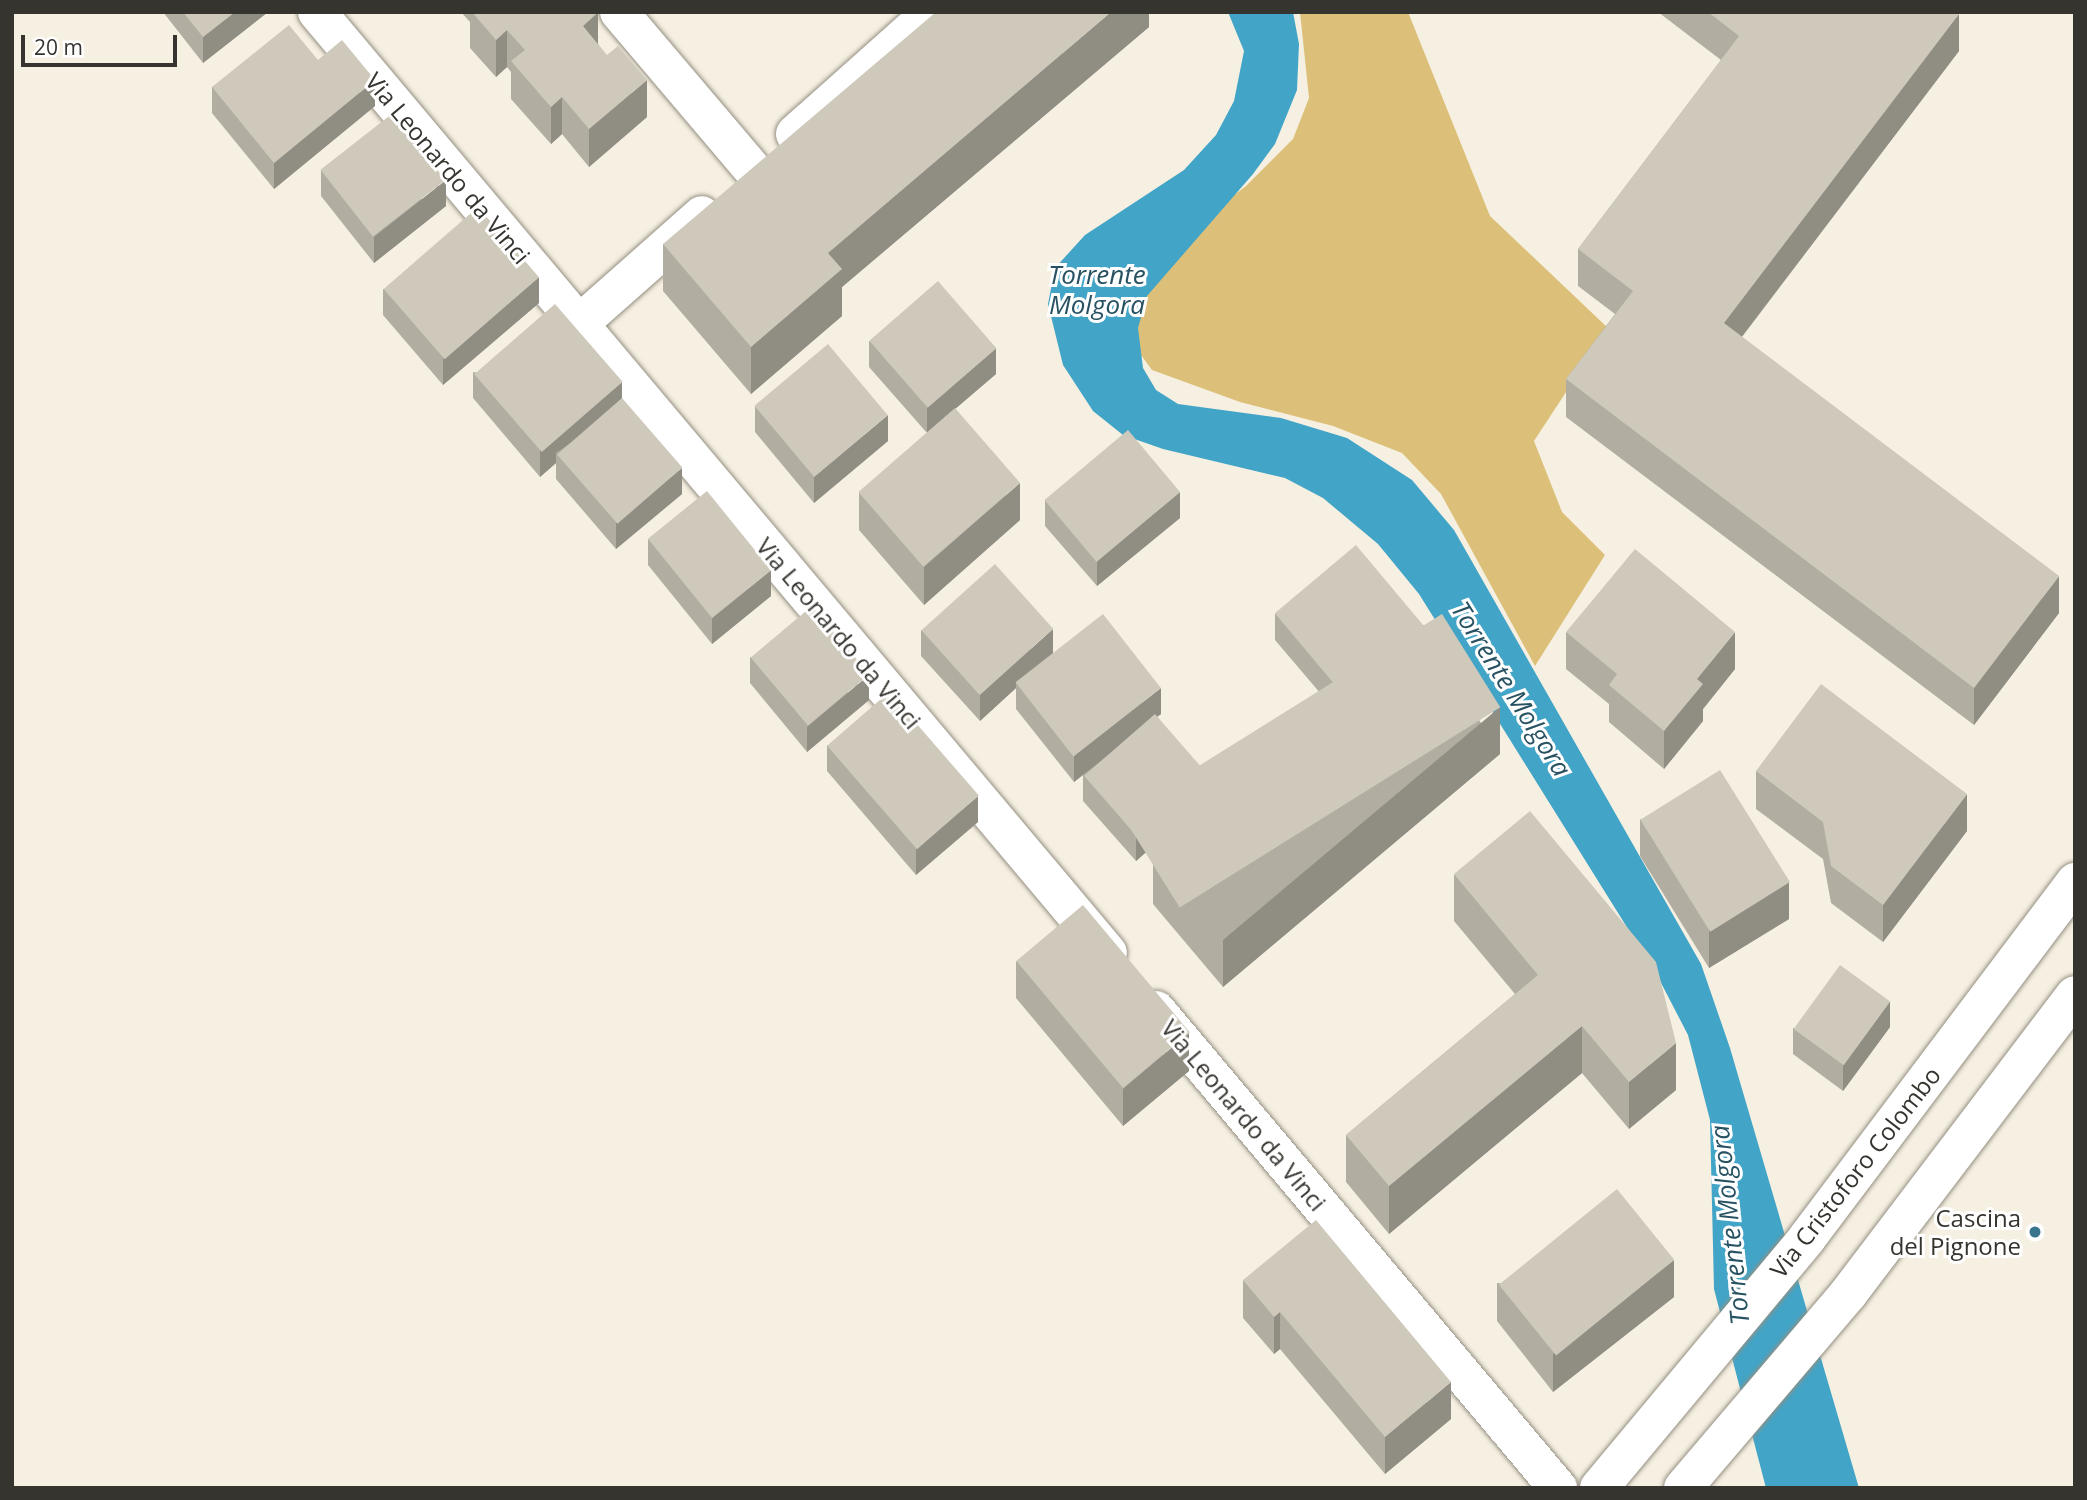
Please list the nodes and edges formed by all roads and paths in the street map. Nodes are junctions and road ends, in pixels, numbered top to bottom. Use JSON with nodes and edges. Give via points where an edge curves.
{"nodes":[{"id":1,"x":317,"y":12,"type":"edge"},
{"id":2,"x":619,"y":12,"type":"edge"},
{"id":3,"x":932,"y":12,"type":"edge"},
{"id":4,"x":753,"y":170,"type":"junction"},
{"id":5,"x":579,"y":324,"type":"junction"},
{"id":6,"x":2075,"y":882,"type":"edge"},
{"id":7,"x":2075,"y":995,"type":"edge"},
{"id":8,"x":1684,"y":1486,"type":"edge"},
{"id":9,"x":1558,"y":1488,"type":"edge"},
{"id":10,"x":1599,"y":1488,"type":"edge"}],
"edges":[{"from":1,"to":5,"type":"street","name":"Via Leonardo da Vinci"},
{"from":2,"to":4,"type":"street"},
{"from":3,"to":4,"type":"street"},
{"from":4,"to":5,"type":"street"},
{"from":5,"to":9,"type":"street","name":"Via Leonardo da Vinci"},
{"from":6,"to":10,"type":"street","name":"Via Cristoforo Colombo","via":[[1807,1238]]},
{"from":7,"to":8,"type":"street","via":[[1848,1294]]}]}
